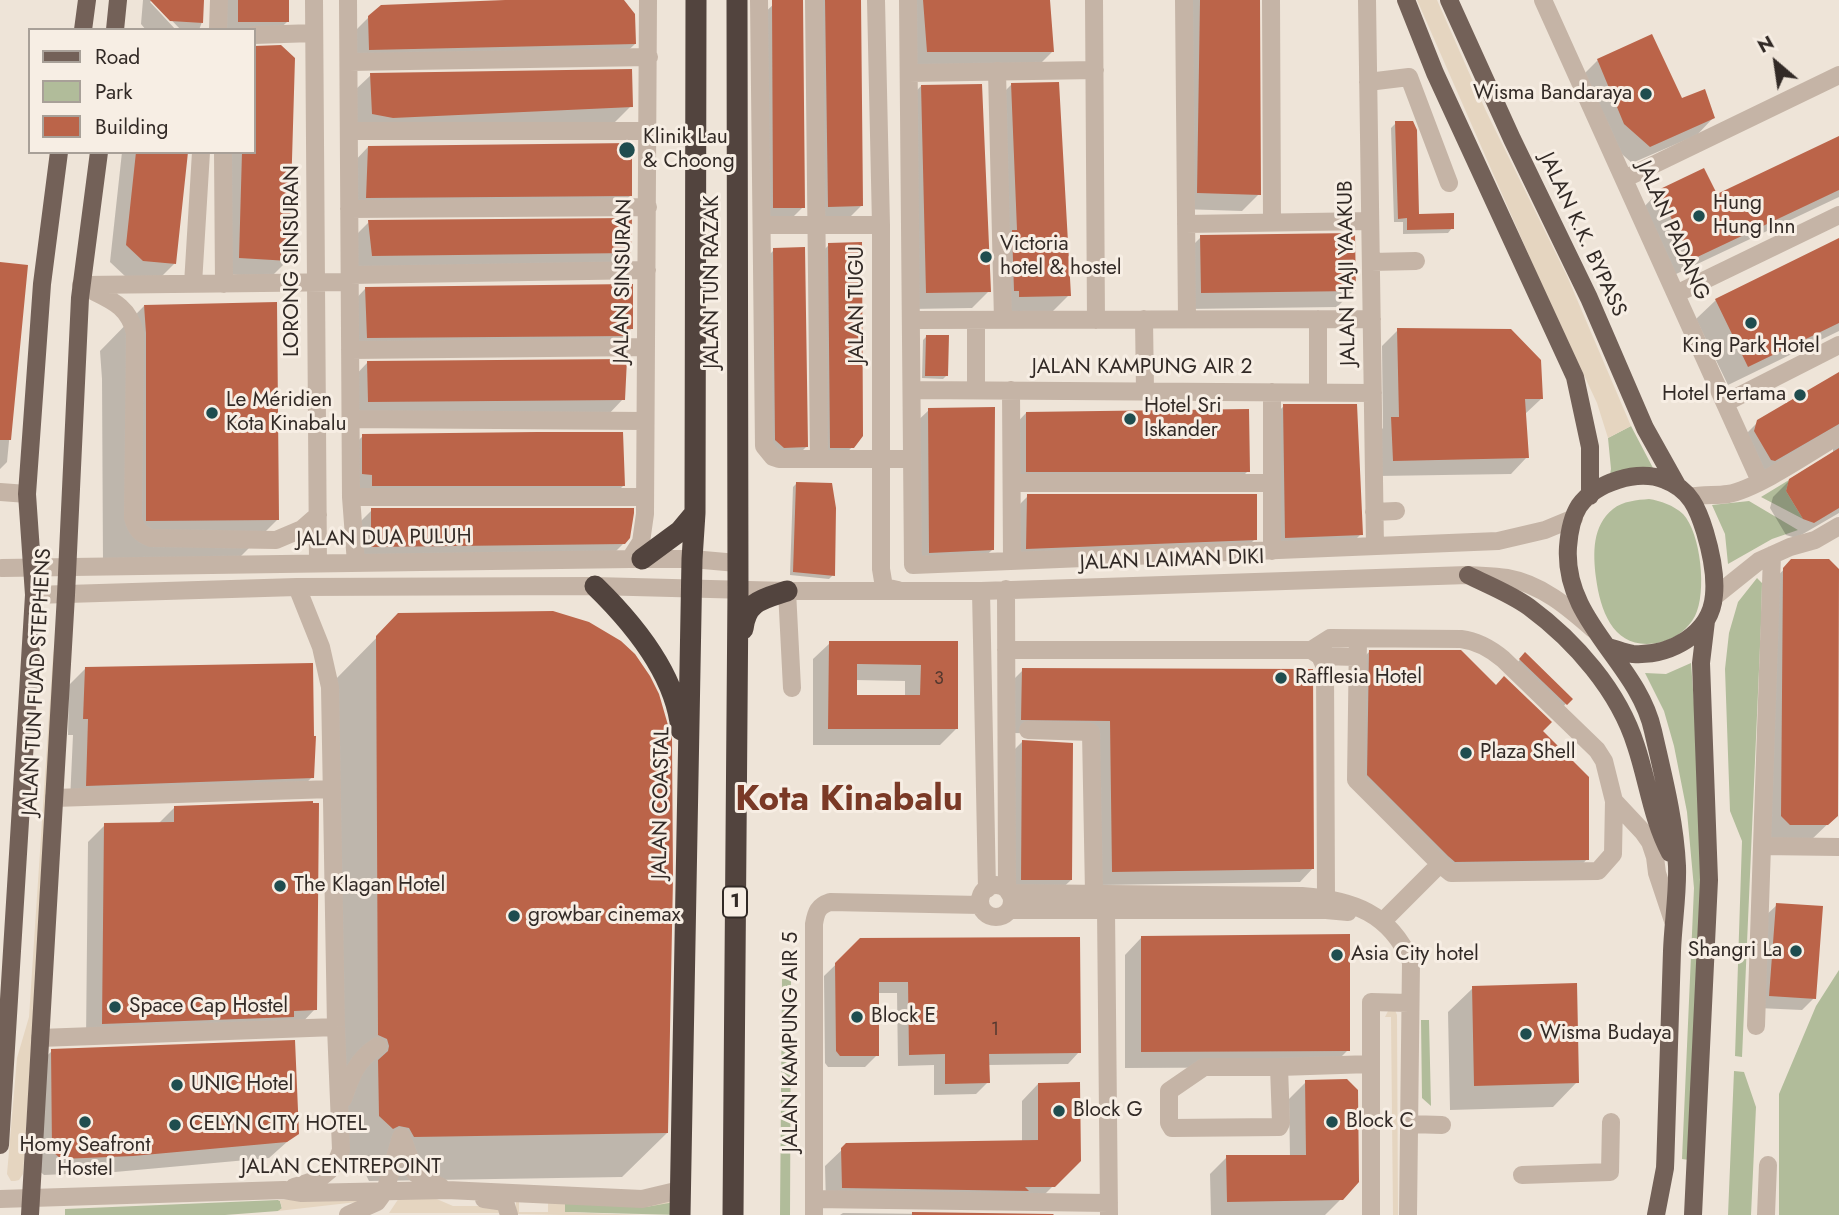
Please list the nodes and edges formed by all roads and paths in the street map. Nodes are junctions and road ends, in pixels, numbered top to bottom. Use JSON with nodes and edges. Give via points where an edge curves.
{"nodes":[{"id":1,"x":78,"y":0,"type":"edge"},
{"id":2,"x":87,"y":0,"type":"edge"},
{"id":3,"x":118,"y":0,"type":"edge"},
{"id":4,"x":219,"y":0,"type":"edge"},
{"id":5,"x":314,"y":0,"type":"edge"},
{"id":6,"x":348,"y":0,"type":"edge"},
{"id":7,"x":648,"y":0,"type":"edge"},
{"id":8,"x":696,"y":0,"type":"edge"},
{"id":9,"x":708,"y":0,"type":"edge"},
{"id":10,"x":737,"y":0,"type":"edge"},
{"id":11,"x":760,"y":0,"type":"edge"},
{"id":12,"x":814,"y":0,"type":"edge"},
{"id":13,"x":876,"y":0,"type":"edge"},
{"id":14,"x":908,"y":0,"type":"edge"},
{"id":15,"x":1094,"y":0,"type":"edge"},
{"id":16,"x":1184,"y":0,"type":"edge"},
{"id":17,"x":1271,"y":0,"type":"edge"},
{"id":18,"x":1367,"y":0,"type":"edge"},
{"id":19,"x":1406,"y":0,"type":"edge"},
{"id":20,"x":1449,"y":0,"type":"edge"},
{"id":21,"x":1543,"y":0,"type":"edge"},
{"id":22,"x":75,"y":28,"type":"edge"},
{"id":23,"x":83,"y":28,"type":"edge"},
{"id":24,"x":115,"y":28,"type":"edge"},
{"id":25,"x":219,"y":28,"type":"edge"},
{"id":26,"x":314,"y":33,"type":"junction"},
{"id":27,"x":256,"y":35,"type":"edge"},
{"id":28,"x":649,"y":57,"type":"junction"},
{"id":29,"x":349,"y":62,"type":"junction"},
{"id":30,"x":1094,"y":70,"type":"junction"},
{"id":31,"x":997,"y":72,"type":"junction"},
{"id":32,"x":909,"y":73,"type":"junction"},
{"id":33,"x":1839,"y":75,"type":"edge"},
{"id":34,"x":1368,"y":82,"type":"junction"},
{"id":35,"x":697,"y":98,"type":"junction"},
{"id":36,"x":349,"y":131,"type":"junction"},
{"id":37,"x":648,"y":131,"type":"junction"},
{"id":38,"x":59,"y":154,"type":"edge"},
{"id":39,"x":67,"y":154,"type":"edge"},
{"id":40,"x":99,"y":154,"type":"edge"},
{"id":41,"x":201,"y":154,"type":"edge"},
{"id":42,"x":223,"y":154,"type":"edge"},
{"id":43,"x":1624,"y":179,"type":"junction"},
{"id":44,"x":1449,"y":183,"type":"dead end"},
{"id":45,"x":648,"y":207,"type":"junction"},
{"id":46,"x":349,"y":209,"type":"junction"},
{"id":47,"x":1839,"y":215,"type":"edge"},
{"id":48,"x":1370,"y":221,"type":"junction"},
{"id":49,"x":1272,"y":222,"type":"junction"},
{"id":50,"x":1186,"y":224,"type":"junction"},
{"id":51,"x":762,"y":225,"type":"junction"},
{"id":52,"x":815,"y":225,"type":"junction"},
{"id":53,"x":881,"y":225,"type":"junction"},
{"id":54,"x":1416,"y":261,"type":"dead end"},
{"id":55,"x":1371,"y":262,"type":"junction"},
{"id":56,"x":647,"y":270,"type":"junction"},
{"id":57,"x":350,"y":279,"type":"junction"},
{"id":58,"x":316,"y":283,"type":"junction"},
{"id":59,"x":193,"y":284,"type":"junction"},
{"id":60,"x":224,"y":284,"type":"junction"},
{"id":61,"x":82,"y":285,"type":"junction"},
{"id":62,"x":1676,"y":293,"type":"junction"},
{"id":63,"x":1144,"y":319,"type":"junction"},
{"id":64,"x":1186,"y":319,"type":"junction"},
{"id":65,"x":1318,"y":319,"type":"junction"},
{"id":66,"x":1372,"y":319,"type":"junction"},
{"id":67,"x":912,"y":320,"type":"junction"},
{"id":68,"x":976,"y":320,"type":"junction"},
{"id":69,"x":1003,"y":320,"type":"junction"},
{"id":70,"x":1096,"y":320,"type":"junction"},
{"id":71,"x":1839,"y":345,"type":"edge"},
{"id":72,"x":646,"y":347,"type":"junction"},
{"id":73,"x":350,"y":350,"type":"junction"},
{"id":74,"x":912,"y":390,"type":"junction"},
{"id":75,"x":976,"y":390,"type":"junction"},
{"id":76,"x":1011,"y":390,"type":"junction"},
{"id":77,"x":1145,"y":391,"type":"junction"},
{"id":78,"x":1272,"y":392,"type":"junction"},
{"id":79,"x":1318,"y":392,"type":"junction"},
{"id":80,"x":1373,"y":393,"type":"junction"},
{"id":81,"x":1725,"y":403,"type":"junction"},
{"id":82,"x":350,"y":419,"type":"junction"},
{"id":83,"x":645,"y":421,"type":"junction"},
{"id":84,"x":1839,"y":435,"type":"edge"},
{"id":85,"x":820,"y":459,"type":"junction"},
{"id":86,"x":882,"y":459,"type":"junction"},
{"id":87,"x":912,"y":459,"type":"junction"},
{"id":88,"x":1760,"y":481,"type":"junction"},
{"id":89,"x":1012,"y":483,"type":"junction"},
{"id":90,"x":1272,"y":483,"type":"junction"},
{"id":91,"x":0,"y":492,"type":"edge"},
{"id":92,"x":1684,"y":492,"type":"junction"},
{"id":93,"x":27,"y":494,"type":"junction"},
{"id":94,"x":1590,"y":496,"type":"junction"},
{"id":95,"x":351,"y":497,"type":"junction"},
{"id":96,"x":645,"y":497,"type":"junction"},
{"id":97,"x":1396,"y":510,"type":"dead end"},
{"id":98,"x":1374,"y":512,"type":"junction"},
{"id":99,"x":695,"y":513,"type":"junction"},
{"id":100,"x":318,"y":515,"type":"junction"},
{"id":101,"x":1574,"y":518,"type":"junction"},
{"id":102,"x":1839,"y":526,"type":"edge"},
{"id":103,"x":1375,"y":546,"type":"junction"},
{"id":104,"x":1272,"y":551,"type":"junction"},
{"id":105,"x":1772,"y":555,"type":"junction"},
{"id":106,"x":636,"y":559,"type":"junction"},
{"id":107,"x":692,"y":559,"type":"junction"},
{"id":108,"x":1012,"y":561,"type":"junction"},
{"id":109,"x":318,"y":563,"type":"junction"},
{"id":110,"x":356,"y":563,"type":"junction"},
{"id":111,"x":737,"y":563,"type":"junction"},
{"id":112,"x":32,"y":567,"type":"junction"},
{"id":113,"x":136,"y":567,"type":"junction"},
{"id":114,"x":2,"y":568,"type":"dead end"},
{"id":115,"x":67,"y":568,"type":"junction"},
{"id":116,"x":1468,"y":575,"type":"junction"},
{"id":117,"x":595,"y":586,"type":"junction"},
{"id":118,"x":297,"y":587,"type":"junction"},
{"id":119,"x":692,"y":587,"type":"junction"},
{"id":120,"x":1006,"y":589,"type":"junction"},
{"id":121,"x":738,"y":590,"type":"junction"},
{"id":122,"x":787,"y":591,"type":"junction"},
{"id":123,"x":982,"y":591,"type":"junction"},
{"id":124,"x":905,"y":592,"type":"junction"},
{"id":125,"x":136,"y":593,"type":"junction"},
{"id":126,"x":34,"y":595,"type":"junction"},
{"id":127,"x":66,"y":595,"type":"junction"},
{"id":128,"x":1714,"y":597,"type":"junction"},
{"id":129,"x":1706,"y":621,"type":"junction"},
{"id":130,"x":1593,"y":629,"type":"junction"},
{"id":131,"x":1608,"y":647,"type":"junction"},
{"id":132,"x":1358,"y":648,"type":"junction"},
{"id":133,"x":1006,"y":650,"type":"junction"},
{"id":134,"x":1315,"y":653,"type":"junction"},
{"id":135,"x":737,"y":684,"type":"junction"},
{"id":136,"x":792,"y":688,"type":"dead end"},
{"id":137,"x":1028,"y":730,"type":"dead end"},
{"id":138,"x":332,"y":789,"type":"junction"},
{"id":139,"x":687,"y":791,"type":"junction"},
{"id":140,"x":54,"y":798,"type":"junction"},
{"id":141,"x":1614,"y":801,"type":"junction"},
{"id":142,"x":1762,"y":846,"type":"junction"},
{"id":143,"x":1839,"y":847,"type":"edge"},
{"id":144,"x":1440,"y":864,"type":"junction"},
{"id":145,"x":1676,"y":866,"type":"junction"},
{"id":146,"x":1094,"y":893,"type":"junction"},
{"id":147,"x":984,"y":897,"type":"junction"},
{"id":148,"x":1008,"y":897,"type":"junction"},
{"id":149,"x":1326,"y":898,"type":"junction"},
{"id":150,"x":1106,"y":910,"type":"junction"},
{"id":151,"x":1378,"y":919,"type":"junction"},
{"id":152,"x":1673,"y":921,"type":"junction"},
{"id":153,"x":1409,"y":1003,"type":"junction"},
{"id":154,"x":1756,"y":1026,"type":"dead end"},
{"id":155,"x":337,"y":1027,"type":"junction"},
{"id":156,"x":40,"y":1038,"type":"junction"},
{"id":157,"x":378,"y":1046,"type":"dead end"},
{"id":158,"x":1371,"y":1064,"type":"junction"},
{"id":159,"x":1279,"y":1067,"type":"junction"},
{"id":160,"x":340,"y":1109,"type":"junction"},
{"id":161,"x":1611,"y":1122,"type":"dead end"},
{"id":162,"x":1409,"y":1124,"type":"junction"},
{"id":163,"x":1442,"y":1125,"type":"dead end"},
{"id":164,"x":0,"y":1145,"type":"edge"},
{"id":165,"x":1768,"y":1165,"type":"dead end"},
{"id":166,"x":1522,"y":1175,"type":"dead end"},
{"id":167,"x":284,"y":1190,"type":"junction"},
{"id":168,"x":447,"y":1190,"type":"junction"},
{"id":169,"x":680,"y":1190,"type":"junction"},
{"id":170,"x":385,"y":1191,"type":"junction"},
{"id":171,"x":0,"y":1199,"type":"edge"},
{"id":172,"x":30,"y":1207,"type":"edge"},
{"id":173,"x":814,"y":1207,"type":"edge"},
{"id":174,"x":1109,"y":1209,"type":"edge"},
{"id":175,"x":1656,"y":1212,"type":"edge"},
{"id":176,"x":348,"y":1215,"type":"edge"},
{"id":177,"x":509,"y":1215,"type":"edge"},
{"id":178,"x":680,"y":1215,"type":"edge"},
{"id":179,"x":733,"y":1215,"type":"edge"},
{"id":180,"x":1371,"y":1215,"type":"edge"},
{"id":181,"x":1408,"y":1215,"type":"edge"},
{"id":182,"x":1693,"y":1215,"type":"edge"},
{"id":183,"x":1766,"y":1215,"type":"edge"}],
"edges":[{"from":1,"to":22,"type":"main road"},
{"from":2,"to":23,"type":"main road"},
{"from":3,"to":24,"type":"main road"},
{"from":4,"to":25,"type":"street"},
{"from":5,"to":26,"type":"street","name":"LORONG SINSURAN"},
{"from":6,"to":29,"type":"street"},
{"from":7,"to":28,"type":"street","name":"JALAN SINSURAN"},
{"from":8,"to":35,"type":"highway","name":"JALAN TUN RAZAK"},
{"from":9,"to":35,"type":"highway"},
{"from":10,"to":111,"type":"highway","name":"JALAN TUN RAZAK"},
{"from":11,"to":51,"type":"street"},
{"from":12,"to":52,"type":"street"},
{"from":13,"to":53,"type":"street","name":"JALAN TUGU"},
{"from":14,"to":32,"type":"street"},
{"from":15,"to":30,"type":"street"},
{"from":16,"to":50,"type":"street"},
{"from":17,"to":49,"type":"street"},
{"from":18,"to":34,"type":"street","name":"JALAN HAJI YAAKUB"},
{"from":19,"to":94,"type":"main road","via":[[1575,377],[1590,447]]},
{"from":20,"to":92,"type":"main road","name":"JALAN K.K. BYPASS","via":[[1645,428]]},
{"from":21,"to":43,"type":"street","name":"JALAN PADANG"},
{"from":26,"to":27,"type":"street"},
{"from":26,"to":58,"type":"street","name":"LORONG SINSURAN"},
{"from":28,"to":29,"type":"street"},
{"from":28,"to":37,"type":"street","name":"JALAN SINSURAN"},
{"from":29,"to":36,"type":"street"},
{"from":30,"to":31,"type":"street"},
{"from":30,"to":70,"type":"street"},
{"from":31,"to":32,"type":"street"},
{"from":31,"to":69,"type":"street"},
{"from":32,"to":67,"type":"street"},
{"from":33,"to":43,"type":"street"},
{"from":34,"to":44,"type":"street","via":[[1409,78]]},
{"from":34,"to":48,"type":"street","name":"JALAN HAJI YAAKUB"},
{"from":35,"to":99,"type":"highway","name":"JALAN TUN RAZAK"},
{"from":36,"to":37,"type":"street"},
{"from":36,"to":46,"type":"street"},
{"from":37,"to":45,"type":"street","name":"JALAN SINSURAN"},
{"from":38,"to":93,"type":"main road","name":"JALAN TUN FUAD STEPHENS","via":[[42,284]]},
{"from":39,"to":112,"type":"main road","name":"JALAN TUN FUAD STEPHENS","via":[[52,283]]},
{"from":40,"to":61,"type":"main road","name":"JALAN TUN FUAD STEPHENS"},
{"from":41,"to":59,"type":"street"},
{"from":42,"to":60,"type":"street"},
{"from":43,"to":62,"type":"street","name":"JALAN PADANG"},
{"from":45,"to":46,"type":"street"},
{"from":45,"to":56,"type":"street","name":"JALAN SINSURAN"},
{"from":46,"to":57,"type":"street"},
{"from":47,"to":62,"type":"street"},
{"from":48,"to":49,"type":"street"},
{"from":48,"to":55,"type":"street","name":"JALAN HAJI YAAKUB"},
{"from":49,"to":50,"type":"street"},
{"from":50,"to":64,"type":"street"},
{"from":51,"to":52,"type":"street"},
{"from":51,"to":85,"type":"street","via":[[764,446],[779,460]]},
{"from":52,"to":53,"type":"street"},
{"from":52,"to":85,"type":"street"},
{"from":53,"to":86,"type":"street","name":"JALAN TUGU"},
{"from":54,"to":55,"type":"street"},
{"from":55,"to":66,"type":"street","name":"JALAN HAJI YAAKUB"},
{"from":56,"to":57,"type":"street"},
{"from":56,"to":72,"type":"street","name":"JALAN SINSURAN"},
{"from":57,"to":58,"type":"street"},
{"from":57,"to":73,"type":"street"},
{"from":58,"to":60,"type":"street"},
{"from":58,"to":100,"type":"street","name":"LORONG SINSURAN"},
{"from":59,"to":60,"type":"street"},
{"from":59,"to":61,"type":"street"},
{"from":61,"to":100,"type":"street","via":[[124,308],[134,326],[133,518],[142,535],[276,540],[302,529]]},
{"from":61,"to":115,"type":"main road","name":"JALAN TUN FUAD STEPHENS"},
{"from":62,"to":81,"type":"street","name":"JALAN PADANG"},
{"from":63,"to":64,"type":"street"},
{"from":63,"to":70,"type":"street"},
{"from":63,"to":77,"type":"street"},
{"from":64,"to":65,"type":"street"},
{"from":65,"to":66,"type":"street"},
{"from":65,"to":79,"type":"street"},
{"from":66,"to":80,"type":"street","name":"JALAN HAJI YAAKUB"},
{"from":67,"to":68,"type":"street"},
{"from":67,"to":74,"type":"street"},
{"from":68,"to":69,"type":"street"},
{"from":68,"to":75,"type":"street"},
{"from":69,"to":70,"type":"street"},
{"from":71,"to":81,"type":"street"},
{"from":72,"to":73,"type":"street"},
{"from":72,"to":83,"type":"street","name":"JALAN SINSURAN"},
{"from":73,"to":82,"type":"street"},
{"from":74,"to":75,"type":"street","name":"JALAN KAMPUNG AIR 2"},
{"from":74,"to":87,"type":"street"},
{"from":75,"to":76,"type":"street","name":"JALAN KAMPUNG AIR 2"},
{"from":76,"to":77,"type":"street","name":"JALAN KAMPUNG AIR 2"},
{"from":76,"to":89,"type":"street"},
{"from":77,"to":78,"type":"street","name":"JALAN KAMPUNG AIR 2"},
{"from":78,"to":79,"type":"street","name":"JALAN KAMPUNG AIR 2"},
{"from":78,"to":90,"type":"street"},
{"from":79,"to":80,"type":"street","name":"JALAN KAMPUNG AIR 2"},
{"from":80,"to":98,"type":"street","name":"JALAN HAJI YAAKUB"},
{"from":81,"to":88,"type":"street","name":"JALAN PADANG"},
{"from":82,"to":83,"type":"street"},
{"from":82,"to":95,"type":"street"},
{"from":83,"to":96,"type":"street","name":"JALAN SINSURAN"},
{"from":84,"to":88,"type":"street"},
{"from":85,"to":86,"type":"street"},
{"from":86,"to":87,"type":"street"},
{"from":86,"to":124,"type":"street","name":"JALAN TUGU","via":[[881,579],[884,587]]},
{"from":87,"to":108,"type":"street","name":"JALAN LAIMAN DIKI","via":[[912,565]]},
{"from":88,"to":92,"type":"street","via":[[1729,494]]},
{"from":89,"to":90,"type":"street"},
{"from":89,"to":108,"type":"street"},
{"from":90,"to":104,"type":"street"},
{"from":91,"to":93,"type":"street"},
{"from":92,"to":94,"type":"main road","via":[[1657,478],[1634,477]]},
{"from":92,"to":128,"type":"main road","via":[[1698,509],[1709,545]]},
{"from":93,"to":112,"type":"main road","name":"JALAN TUN FUAD STEPHENS"},
{"from":94,"to":101,"type":"main road"},
{"from":95,"to":96,"type":"street"},
{"from":95,"to":110,"type":"street"},
{"from":96,"to":106,"type":"street","name":"JALAN SINSURAN","via":[[644,532]]},
{"from":97,"to":98,"type":"street"},
{"from":98,"to":103,"type":"street","name":"JALAN HAJI YAAKUB"},
{"from":99,"to":106,"type":"highway","via":[[680,531]]},
{"from":99,"to":107,"type":"highway","name":"JALAN TUN RAZAK"},
{"from":100,"to":109,"type":"street","name":"LORONG SINSURAN"},
{"from":101,"to":103,"type":"street","name":"JALAN LAIMAN DIKI","via":[[1498,541]]},
{"from":101,"to":130,"type":"main road","via":[[1569,569],[1574,593]]},
{"from":102,"to":105,"type":"street"},
{"from":103,"to":104,"type":"street","name":"JALAN LAIMAN DIKI"},
{"from":104,"to":108,"type":"street","name":"JALAN LAIMAN DIKI"},
{"from":105,"to":128,"type":"street"},
{"from":105,"to":142,"type":"street"},
{"from":106,"to":107,"type":"street","name":"JALAN DUA PULUH"},
{"from":106,"to":110,"type":"street","name":"JALAN DUA PULUH"},
{"from":107,"to":111,"type":"street","name":"JALAN DUA PULUH"},
{"from":107,"to":119,"type":"highway","name":"JALAN COASTAL"},
{"from":109,"to":110,"type":"street","name":"JALAN DUA PULUH"},
{"from":109,"to":113,"type":"street","name":"JALAN DUA PULUH"},
{"from":111,"to":121,"type":"highway"},
{"from":112,"to":114,"type":"street","name":"JALAN DUA PULUH"},
{"from":112,"to":115,"type":"street","name":"JALAN DUA PULUH"},
{"from":112,"to":126,"type":"main road","name":"JALAN TUN FUAD STEPHENS"},
{"from":113,"to":115,"type":"street","name":"JALAN DUA PULUH"},
{"from":113,"to":125,"type":"street"},
{"from":115,"to":127,"type":"main road","name":"JALAN TUN FUAD STEPHENS"},
{"from":116,"to":120,"type":"street","name":"JALAN LAIMAN DIKI"},
{"from":116,"to":130,"type":"street","name":"JALAN LAIMAN DIKI","via":[[1508,578],[1537,588],[1563,602]]},
{"from":116,"to":145,"type":"main road","via":[[1530,607],[1594,670],[1626,719],[1659,833]]},
{"from":117,"to":118,"type":"street"},
{"from":117,"to":119,"type":"street"},
{"from":117,"to":139,"type":"highway","via":[[639,634],[670,688],[681,724]]},
{"from":118,"to":125,"type":"street"},
{"from":118,"to":138,"type":"street","via":[[321,647],[330,687]]},
{"from":119,"to":121,"type":"street"},
{"from":119,"to":139,"type":"highway","name":"JALAN COASTAL"},
{"from":120,"to":123,"type":"street","name":"JALAN LAIMAN DIKI"},
{"from":120,"to":133,"type":"street"},
{"from":121,"to":122,"type":"street","name":"JALAN LAIMAN DIKI"},
{"from":121,"to":135,"type":"highway","number":"1"},
{"from":122,"to":124,"type":"street","name":"JALAN LAIMAN DIKI"},
{"from":122,"to":135,"type":"highway","via":[[748,610]]},
{"from":122,"to":136,"type":"street"},
{"from":123,"to":124,"type":"street","name":"JALAN LAIMAN DIKI"},
{"from":123,"to":147,"type":"street"},
{"from":125,"to":127,"type":"street"},
{"from":126,"to":127,"type":"street"},
{"from":126,"to":164,"type":"main road","name":"JALAN TUN FUAD STEPHENS"},
{"from":127,"to":140,"type":"main road","name":"JALAN TUN FUAD STEPHENS"},
{"from":128,"to":129,"type":"main road"},
{"from":129,"to":131,"type":"main road","via":[[1687,640],[1652,654]]},
{"from":129,"to":182,"type":"main road","via":[[1701,663],[1709,880]]},
{"from":130,"to":131,"type":"main road"},
{"from":131,"to":145,"type":"main road","via":[[1629,675],[1652,726]]},
{"from":132,"to":134,"type":"street"},
{"from":132,"to":141,"type":"street","via":[[1461,639],[1493,651],[1597,750]]},
{"from":132,"to":144,"type":"street","via":[[1356,780]]},
{"from":133,"to":134,"type":"street"},
{"from":133,"to":148,"type":"street"},
{"from":134,"to":149,"type":"street","via":[[1325,667]]},
{"from":135,"to":179,"type":"highway","number":"1"},
{"from":137,"to":146,"type":"street","via":[[1091,732]]},
{"from":138,"to":140,"type":"street"},
{"from":138,"to":155,"type":"street"},
{"from":139,"to":169,"type":"highway","name":"JALAN COASTAL"},
{"from":140,"to":156,"type":"main road","name":"JALAN TUN FUAD STEPHENS"},
{"from":141,"to":144,"type":"street","via":[[1612,854],[1598,871],[1451,873]]},
{"from":141,"to":152,"type":"street","via":[[1650,842]]},
{"from":142,"to":143,"type":"street"},
{"from":142,"to":154,"type":"street"},
{"from":144,"to":151,"type":"street"},
{"from":145,"to":152,"type":"main road"},
{"from":146,"to":148,"type":"street"},
{"from":146,"to":149,"type":"street"},
{"from":147,"to":148,"type":"street","via":[[997,886]]},
{"from":147,"to":148,"type":"street","via":[[985,913],[993,917],[1002,916]]},
{"from":147,"to":173,"type":"street","name":"JALAN KAMPUNG AIR 5","via":[[831,902],[817,911]]},
{"from":148,"to":150,"type":"street"},
{"from":149,"to":151,"type":"street"},
{"from":150,"to":151,"type":"street","via":[[1326,910]]},
{"from":150,"to":174,"type":"street"},
{"from":151,"to":153,"type":"street","via":[[1400,940],[1411,962]]},
{"from":152,"to":175,"type":"main road","via":[[1665,1168]]},
{"from":153,"to":158,"type":"street","via":[[1371,1002]]},
{"from":153,"to":162,"type":"street"},
{"from":155,"to":156,"type":"street"},
{"from":155,"to":160,"type":"street"},
{"from":156,"to":172,"type":"main road","name":"JALAN TUN FUAD STEPHENS"},
{"from":157,"to":160,"type":"street","via":[[360,1059]]},
{"from":158,"to":159,"type":"street"},
{"from":158,"to":180,"type":"street"},
{"from":159,"to":159,"type":"street","via":[[1279,1127],[1171,1128],[1169,1091],[1204,1067]]},
{"from":160,"to":167,"type":"street","via":[[338,1159],[312,1183]]},
{"from":161,"to":166,"type":"street","via":[[1610,1172]]},
{"from":162,"to":163,"type":"street"},
{"from":162,"to":181,"type":"street"},
{"from":165,"to":183,"type":"street"},
{"from":167,"to":170,"type":"street","name":"JALAN CENTREPOINT"},
{"from":167,"to":172,"type":"street","name":"JALAN CENTREPOINT"},
{"from":168,"to":169,"type":"street","name":"JALAN CENTREPOINT","via":[[642,1199]]},
{"from":168,"to":170,"type":"street","name":"JALAN CENTREPOINT"},
{"from":168,"to":170,"type":"street","via":[[415,1173],[401,1137]]},
{"from":168,"to":177,"type":"street","via":[[468,1198],[505,1202]]},
{"from":169,"to":178,"type":"highway","name":"JALAN COASTAL"},
{"from":170,"to":176,"type":"street","via":[[377,1202]]},
{"from":171,"to":172,"type":"street","name":"JALAN CENTREPOINT"},
{"from":173,"to":174,"type":"street"}]}
